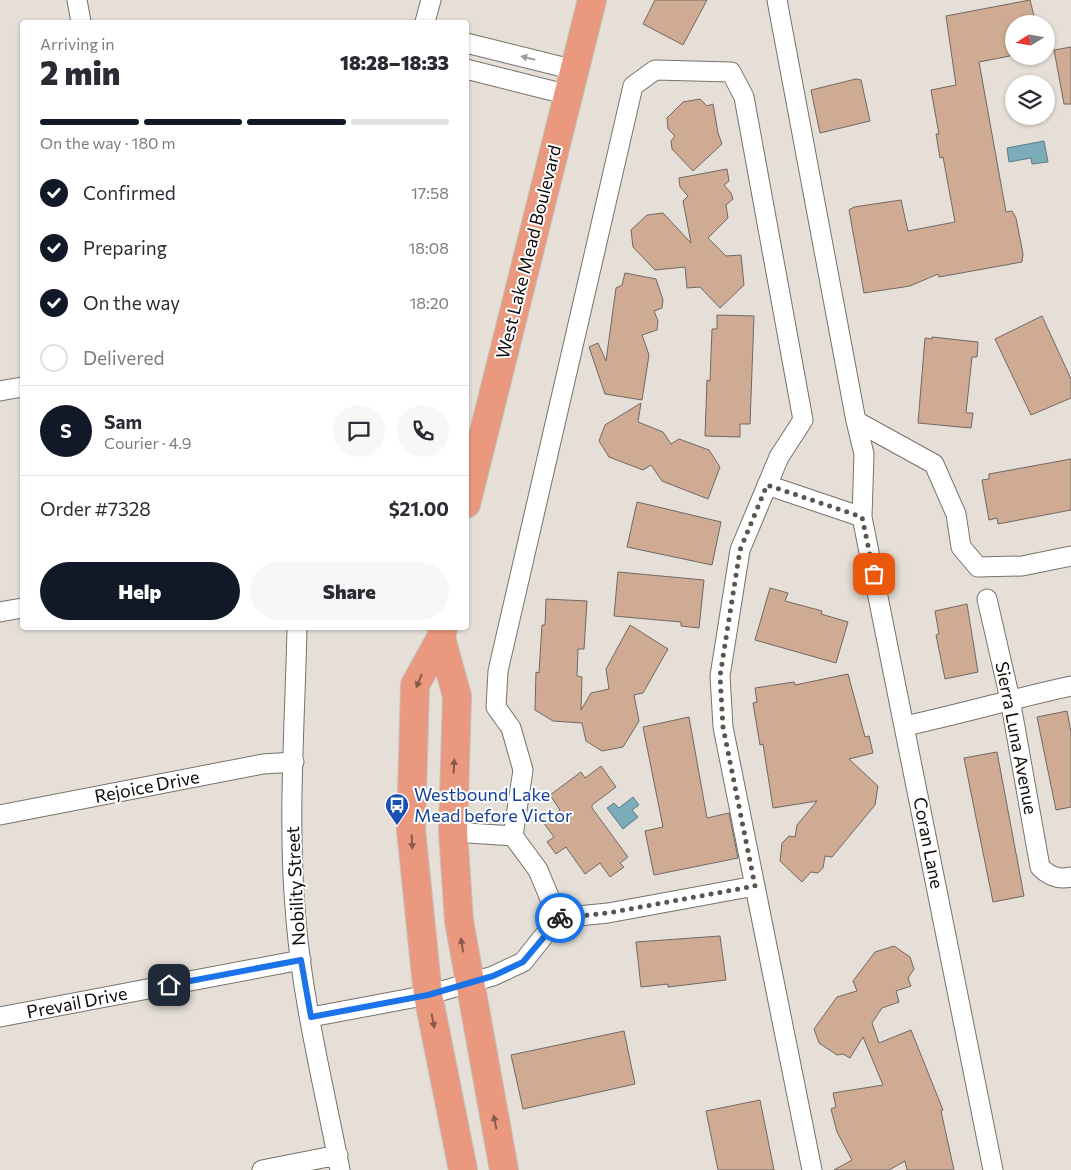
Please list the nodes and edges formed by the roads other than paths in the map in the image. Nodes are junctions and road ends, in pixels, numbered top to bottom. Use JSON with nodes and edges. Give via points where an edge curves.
{"nodes":[{"id":1,"x":77,"y":0,"type":"edge"},
{"id":2,"x":431,"y":0,"type":"edge"},
{"id":3,"x":592,"y":0,"type":"edge"},
{"id":4,"x":777,"y":0,"type":"edge"},
{"id":5,"x":81,"y":20,"type":"edge"},
{"id":6,"x":426,"y":20,"type":"edge"},
{"id":7,"x":469,"y":44,"type":"edge"},
{"id":8,"x":469,"y":68,"type":"edge"},
{"id":9,"x":572,"y":82,"type":"junction"},
{"id":10,"x":20,"y":386,"type":"edge"},
{"id":11,"x":0,"y":391,"type":"edge"},
{"id":12,"x":856,"y":421,"type":"junction"},
{"id":13,"x":767,"y":485,"type":"junction"},
{"id":14,"x":469,"y":492,"type":"edge"},
{"id":15,"x":862,"y":517,"type":"junction"},
{"id":16,"x":1071,"y":556,"type":"edge"},
{"id":17,"x":987,"y":599,"type":"dead end"},
{"id":18,"x":20,"y":608,"type":"edge"},
{"id":19,"x":0,"y":612,"type":"edge"},
{"id":20,"x":297,"y":630,"type":"edge"},
{"id":21,"x":442,"y":633,"type":"edge"},
{"id":22,"x":1071,"y":686,"type":"edge"},
{"id":23,"x":1010,"y":699,"type":"junction"},
{"id":24,"x":904,"y":726,"type":"junction"},
{"id":25,"x":294,"y":762,"type":"junction"},
{"id":26,"x":0,"y":815,"type":"edge"},
{"id":27,"x":453,"y":832,"type":"junction"},
{"id":28,"x":513,"y":836,"type":"junction"},
{"id":29,"x":1071,"y":877,"type":"edge"},
{"id":30,"x":755,"y":886,"type":"junction"},
{"id":31,"x":558,"y":918,"type":"junction"},
{"id":32,"x":301,"y":960,"type":"junction"},
{"id":33,"x":468,"y":982,"type":"junction"},
{"id":34,"x":428,"y":995,"type":"junction"},
{"id":35,"x":0,"y":1017,"type":"edge"},
{"id":36,"x":311,"y":1017,"type":"junction"},
{"id":37,"x":502,"y":1159,"type":"edge"},
{"id":38,"x":339,"y":1163,"type":"edge"},
{"id":39,"x":461,"y":1163,"type":"edge"},
{"id":40,"x":262,"y":1170,"type":"edge"},
{"id":41,"x":812,"y":1170,"type":"edge"},
{"id":42,"x":993,"y":1170,"type":"edge"}],
"edges":[{"from":1,"to":5,"type":"street"},
{"from":2,"to":6,"type":"street"},
{"from":3,"to":9,"type":"main road","name":"West Lake Mead Boulevard"},
{"from":4,"to":12,"type":"street","name":"Coran Lane"},
{"from":9,"to":7,"type":"street","one_way":true},
{"from":8,"to":9,"type":"street"},
{"from":9,"to":14,"type":"main road","name":"West Lake Mead Boulevard"},
{"from":10,"to":11,"type":"street"},
{"from":12,"to":15,"type":"street","name":"Coran Lane","via":[[864,454]]},
{"from":12,"to":16,"type":"street","via":[[934,464],[956,514],[961,547],[978,567],[1022,566]]},
{"from":13,"to":15,"type":"street"},
{"from":13,"to":28,"type":"street","via":[[779,457],[803,420],[744,97],[731,72],[655,70],[633,86],[498,671],[496,707],[511,728],[523,770]]},
{"from":13,"to":30,"type":"street","via":[[740,550],[720,676],[723,727]]},
{"from":15,"to":24,"type":"street","name":"Coran Lane"},
{"from":17,"to":23,"type":"street","name":"Sierra Luna Avenue"},
{"from":18,"to":19,"type":"street"},
{"from":20,"to":25,"type":"street","name":"Nobility Street"},
{"from":27,"to":21,"type":"main road","one_way":true,"via":[[457,696]]},
{"from":21,"to":34,"type":"main road","one_way":true,"via":[[415,685],[410,799],[412,862]]},
{"from":22,"to":23,"type":"street"},
{"from":23,"to":24,"type":"street","via":[[970,712]]},
{"from":23,"to":29,"type":"street","name":"Sierra Luna Avenue","via":[[1040,867],[1062,879]]},
{"from":24,"to":42,"type":"street","name":"Coran Lane"},
{"from":25,"to":26,"type":"street","name":"Rejoice Drive","via":[[263,764]]},
{"from":25,"to":32,"type":"street","name":"Nobility Street","via":[[293,875]]},
{"from":27,"to":28,"type":"street"},
{"from":33,"to":27,"type":"main road","one_way":true,"via":[[459,921]]},
{"from":28,"to":31,"type":"street","via":[[538,870]]},
{"from":30,"to":31,"type":"street","via":[[608,913]]},
{"from":30,"to":41,"type":"street"},
{"from":31,"to":33,"type":"street","via":[[523,962],[493,976]]},
{"from":32,"to":35,"type":"street","name":"Prevail Drive"},
{"from":32,"to":36,"type":"street","name":"Nobility Street"},
{"from":33,"to":34,"type":"street"},
{"from":37,"to":33,"type":"main road","one_way":true},
{"from":34,"to":36,"type":"street"},
{"from":34,"to":39,"type":"main road","one_way":true},
{"from":36,"to":38,"type":"street","name":"Nobility Street"},
{"from":37,"to":39,"type":"main road"},
{"from":38,"to":40,"type":"street"}]}
